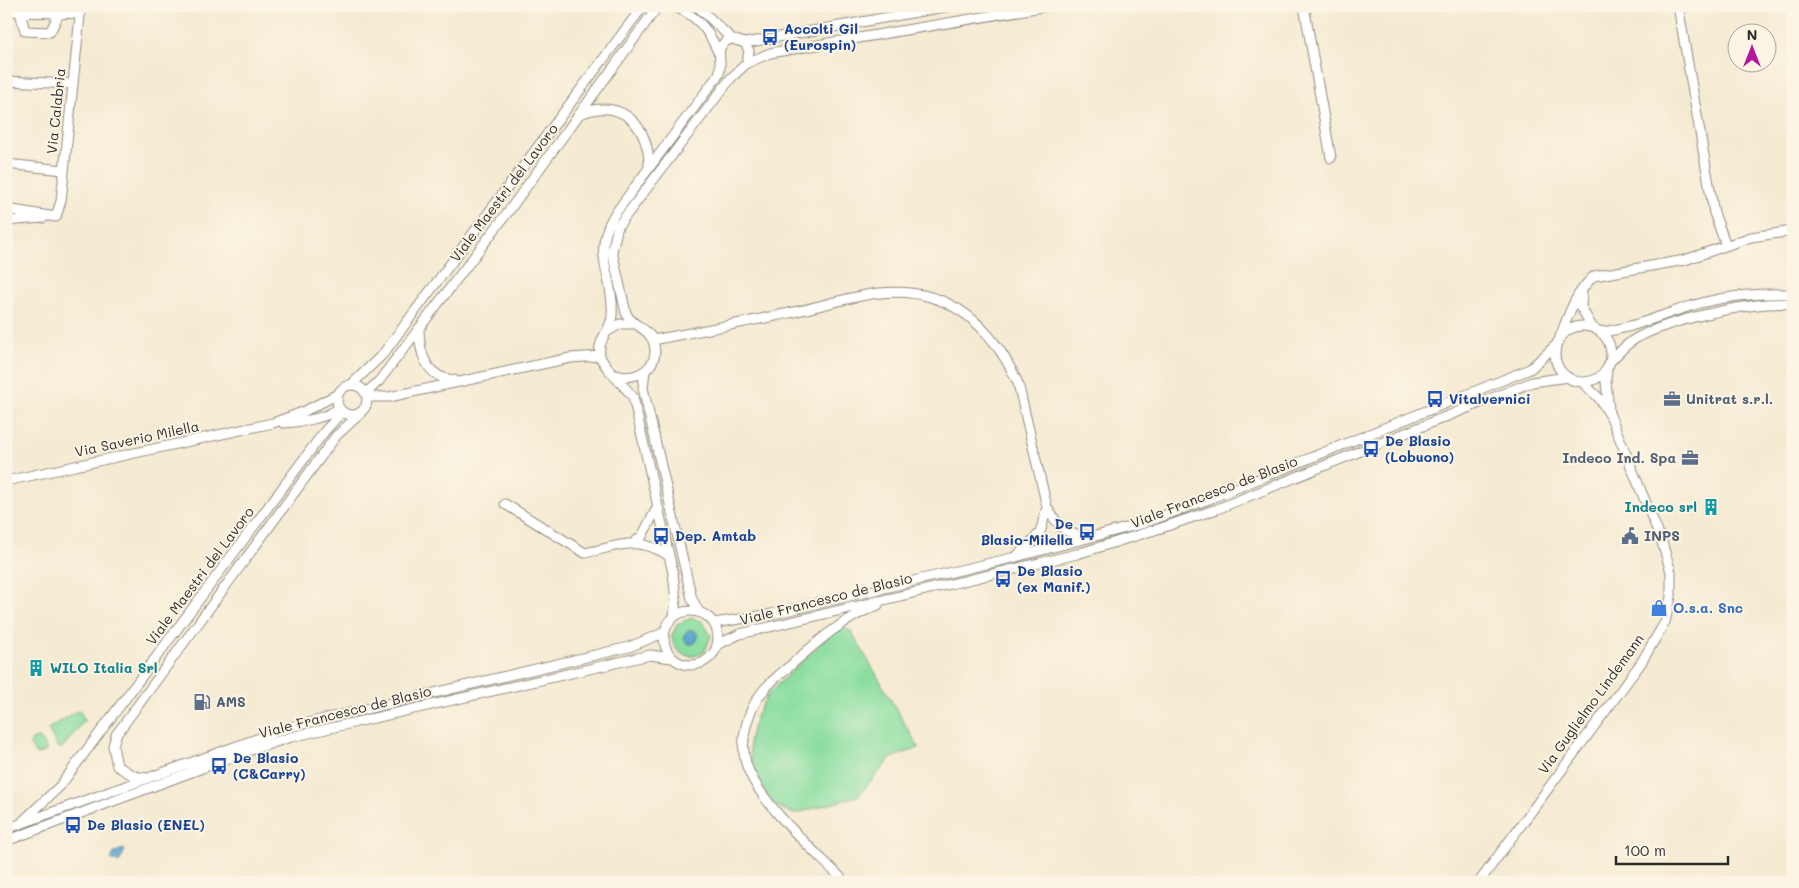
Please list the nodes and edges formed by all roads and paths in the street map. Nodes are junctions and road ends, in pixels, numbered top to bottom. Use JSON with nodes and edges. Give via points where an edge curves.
{"nodes":[{"id":1,"x":643,"y":6,"type":"edge"},
{"id":2,"x":658,"y":6,"type":"edge"},
{"id":3,"x":672,"y":6,"type":"edge"},
{"id":4,"x":697,"y":6,"type":"edge"},
{"id":5,"x":950,"y":6,"type":"edge"},
{"id":6,"x":1048,"y":6,"type":"edge"},
{"id":7,"x":1304,"y":6,"type":"edge"},
{"id":8,"x":1678,"y":6,"type":"edge"},
{"id":9,"x":81,"y":10,"type":"edge"},
{"id":10,"x":6,"y":11,"type":"edge"},
{"id":11,"x":20,"y":12,"type":"junction"},
{"id":12,"x":59,"y":14,"type":"junction"},
{"id":13,"x":732,"y":39,"type":"junction"},
{"id":14,"x":745,"y":43,"type":"junction"},
{"id":15,"x":718,"y":52,"type":"junction"},
{"id":16,"x":720,"y":62,"type":"junction"},
{"id":17,"x":747,"y":63,"type":"junction"},
{"id":18,"x":739,"y":69,"type":"junction"},
{"id":19,"x":6,"y":81,"type":"edge"},
{"id":20,"x":73,"y":84,"type":"junction"},
{"id":21,"x":579,"y":114,"type":"junction"},
{"id":22,"x":1331,"y":158,"type":"dead end"},
{"id":23,"x":6,"y":164,"type":"edge"},
{"id":24,"x":649,"y":168,"type":"junction"},
{"id":25,"x":64,"y":170,"type":"junction"},
{"id":26,"x":6,"y":209,"type":"edge"},
{"id":27,"x":56,"y":217,"type":"junction"},
{"id":28,"x":6,"y":221,"type":"edge"},
{"id":29,"x":1793,"y":231,"type":"edge"},
{"id":30,"x":1726,"y":245,"type":"junction"},
{"id":31,"x":1583,"y":286,"type":"junction"},
{"id":32,"x":1793,"y":294,"type":"edge"},
{"id":33,"x":1793,"y":304,"type":"edge"},
{"id":34,"x":635,"y":324,"type":"junction"},
{"id":35,"x":419,"y":328,"type":"junction"},
{"id":36,"x":1592,"y":328,"type":"junction"},
{"id":37,"x":608,"y":331,"type":"junction"},
{"id":38,"x":1601,"y":332,"type":"junction"},
{"id":39,"x":653,"y":340,"type":"junction"},
{"id":40,"x":1558,"y":341,"type":"junction"},
{"id":41,"x":600,"y":356,"type":"junction"},
{"id":42,"x":1608,"y":365,"type":"junction"},
{"id":43,"x":645,"y":371,"type":"junction"},
{"id":44,"x":616,"y":376,"type":"junction"},
{"id":45,"x":1568,"y":378,"type":"junction"},
{"id":46,"x":462,"y":381,"type":"junction"},
{"id":47,"x":1582,"y":382,"type":"junction"},
{"id":48,"x":351,"y":385,"type":"junction"},
{"id":49,"x":338,"y":394,"type":"junction"},
{"id":50,"x":367,"y":395,"type":"junction"},
{"id":51,"x":389,"y":397,"type":"junction"},
{"id":52,"x":341,"y":410,"type":"junction"},
{"id":53,"x":362,"y":412,"type":"junction"},
{"id":54,"x":1610,"y":415,"type":"junction"},
{"id":55,"x":273,"y":423,"type":"junction"},
{"id":56,"x":6,"y":481,"type":"edge"},
{"id":57,"x":504,"y":504,"type":"dead end"},
{"id":58,"x":658,"y":506,"type":"junction"},
{"id":59,"x":1047,"y":507,"type":"junction"},
{"id":60,"x":1098,"y":536,"type":"junction"},
{"id":61,"x":635,"y":542,"type":"junction"},
{"id":62,"x":669,"y":556,"type":"junction"},
{"id":63,"x":1016,"y":557,"type":"junction"},
{"id":64,"x":917,"y":591,"type":"junction"},
{"id":65,"x":699,"y":612,"type":"junction"},
{"id":66,"x":674,"y":616,"type":"junction"},
{"id":67,"x":714,"y":623,"type":"junction"},
{"id":68,"x":663,"y":633,"type":"junction"},
{"id":69,"x":717,"y":645,"type":"junction"},
{"id":70,"x":672,"y":658,"type":"junction"},
{"id":71,"x":146,"y":778,"type":"junction"},
{"id":72,"x":21,"y":824,"type":"junction"},
{"id":73,"x":6,"y":829,"type":"edge"},
{"id":74,"x":6,"y":841,"type":"edge"},
{"id":75,"x":845,"y":882,"type":"edge"},
{"id":76,"x":1479,"y":882,"type":"edge"}],
"edges":[{"from":1,"to":48,"type":"street","name":"Viale Maestri del Lavoro","via":[[383,354]]},
{"from":2,"to":21,"type":"street","name":"Viale Maestri del Lavoro"},
{"from":3,"to":15,"type":"street","via":[[694,16],[705,27]]},
{"from":4,"to":13,"type":"street"},
{"from":5,"to":14,"type":"street"},
{"from":6,"to":17,"type":"street","via":[[770,53]]},
{"from":7,"to":22,"type":"street"},
{"from":8,"to":30,"type":"street","via":[[1714,213]]},
{"from":9,"to":12,"type":"street"},
{"from":9,"to":20,"type":"street","name":"Via Calabria"},
{"from":10,"to":11,"type":"street"},
{"from":11,"to":12,"type":"street"},
{"from":11,"to":12,"type":"street","via":[[25,31],[50,32]]},
{"from":13,"to":14,"type":"street"},
{"from":13,"to":15,"type":"street","via":[[723,43]]},
{"from":14,"to":17,"type":"street","via":[[749,51]]},
{"from":15,"to":16,"type":"street"},
{"from":16,"to":18,"type":"street","via":[[728,69]]},
{"from":16,"to":24,"type":"street","via":[[719,74]]},
{"from":17,"to":18,"type":"street"},
{"from":18,"to":34,"type":"street","via":[[618,226],[612,251],[628,320]]},
{"from":19,"to":20,"type":"street"},
{"from":20,"to":25,"type":"street","name":"Via Calabria"},
{"from":21,"to":24,"type":"street","via":[[595,108],[609,108],[633,121],[647,142]]},
{"from":21,"to":35,"type":"street","name":"Viale Maestri del Lavoro"},
{"from":23,"to":25,"type":"street"},
{"from":24,"to":37,"type":"street","via":[[614,215],[604,237],[603,259],[613,308]]},
{"from":25,"to":27,"type":"street","name":"Via Calabria"},
{"from":26,"to":27,"type":"street"},
{"from":27,"to":28,"type":"street"},
{"from":29,"to":30,"type":"street","via":[[1751,237]]},
{"from":30,"to":31,"type":"street","via":[[1685,260],[1594,276]]},
{"from":31,"to":36,"type":"street","via":[[1581,307]]},
{"from":31,"to":40,"type":"street"},
{"from":32,"to":38,"type":"street","via":[[1753,294],[1705,302],[1621,330]]},
{"from":33,"to":42,"type":"street","via":[[1729,309],[1667,327],[1636,339]]},
{"from":34,"to":37,"type":"street","via":[[620,324]]},
{"from":34,"to":39,"type":"street"},
{"from":35,"to":46,"type":"street","via":[[420,350],[427,365],[446,380]]},
{"from":35,"to":50,"type":"street","name":"Viale Maestri del Lavoro"},
{"from":36,"to":38,"type":"street"},
{"from":36,"to":40,"type":"street","via":[[1574,327]]},
{"from":37,"to":41,"type":"street","via":[[600,347]]},
{"from":38,"to":42,"type":"street","via":[[1610,346]]},
{"from":39,"to":43,"type":"street","via":[[654,357]]},
{"from":39,"to":59,"type":"street","via":[[879,293],[919,294],[951,304],[990,334],[1018,383]]},
{"from":40,"to":45,"type":"street","via":[[1556,363]]},
{"from":40,"to":60,"type":"street","name":"Viale Francesco de Blasio","via":[[1530,369],[1190,506]]},
{"from":41,"to":44,"type":"street","via":[[603,364]]},
{"from":41,"to":46,"type":"street","via":[[570,358]]},
{"from":42,"to":47,"type":"street","via":[[1592,380]]},
{"from":42,"to":54,"type":"street","name":"Via Guglielmo Lindemann","via":[[1606,382]]},
{"from":43,"to":44,"type":"street","via":[[631,378]]},
{"from":43,"to":65,"type":"street","via":[[642,388],[692,599]]},
{"from":44,"to":58,"type":"street","via":[[632,397]]},
{"from":45,"to":47,"type":"street"},
{"from":45,"to":64,"type":"street","name":"Viale Francesco de Blasio","via":[[1532,382],[1218,509],[1162,528],[1077,554]]},
{"from":46,"to":51,"type":"street"},
{"from":47,"to":54,"type":"street","name":"Via Guglielmo Lindemann","via":[[1599,398]]},
{"from":48,"to":49,"type":"street","via":[[343,387]]},
{"from":48,"to":50,"type":"street","via":[[360,387]]},
{"from":49,"to":52,"type":"street"},
{"from":49,"to":55,"type":"street","name":"Via Saverio Milella","via":[[304,412]]},
{"from":50,"to":51,"type":"street"},
{"from":50,"to":53,"type":"street"},
{"from":51,"to":53,"type":"street"},
{"from":52,"to":53,"type":"street","via":[[351,416]]},
{"from":52,"to":55,"type":"street","name":"Via Saverio Milella","via":[[320,417]]},
{"from":52,"to":72,"type":"street","name":"Viale Maestri del Lavoro","via":[[60,786]]},
{"from":53,"to":71,"type":"street","name":"Viale Maestri del Lavoro","via":[[336,436],[116,735],[113,746],[117,766],[134,776]]},
{"from":54,"to":76,"type":"street","name":"Via Guglielmo Lindemann","via":[[1671,572],[1672,597],[1665,622],[1641,663]]},
{"from":55,"to":56,"type":"street","name":"Via Saverio Milella"},
{"from":57,"to":61,"type":"street","via":[[585,553]]},
{"from":58,"to":61,"type":"street","via":[[642,536]]},
{"from":58,"to":62,"type":"street"},
{"from":59,"to":60,"type":"street","via":[[1055,522],[1065,531],[1073,535]]},
{"from":59,"to":63,"type":"street","via":[[1040,534]]},
{"from":60,"to":63,"type":"street","name":"Viale Francesco de Blasio"},
{"from":61,"to":62,"type":"street","via":[[657,548]]},
{"from":62,"to":66,"type":"street","via":[[676,600]]},
{"from":63,"to":67,"type":"street","name":"Viale Francesco de Blasio","via":[[772,614]]},
{"from":64,"to":69,"type":"street","name":"Viale Francesco de Blasio","via":[[740,634]]},
{"from":64,"to":75,"type":"street","via":[[858,613],[819,639],[763,691],[753,706],[746,732],[745,762],[756,785]]},
{"from":65,"to":66,"type":"street","via":[[682,612]]},
{"from":65,"to":67,"type":"street"},
{"from":66,"to":68,"type":"street"},
{"from":67,"to":69,"type":"street"},
{"from":68,"to":70,"type":"street","via":[[666,651]]},
{"from":68,"to":71,"type":"street","name":"Viale Francesco de Blasio","via":[[628,647],[290,727]]},
{"from":69,"to":70,"type":"street","via":[[709,659],[694,665],[679,663]]},
{"from":70,"to":74,"type":"street","name":"Viale Francesco de Blasio","via":[[650,655],[291,737]]},
{"from":71,"to":72,"type":"street","name":"Viale Francesco de Blasio"},
{"from":72,"to":73,"type":"street","name":"Viale Francesco de Blasio"}]}
